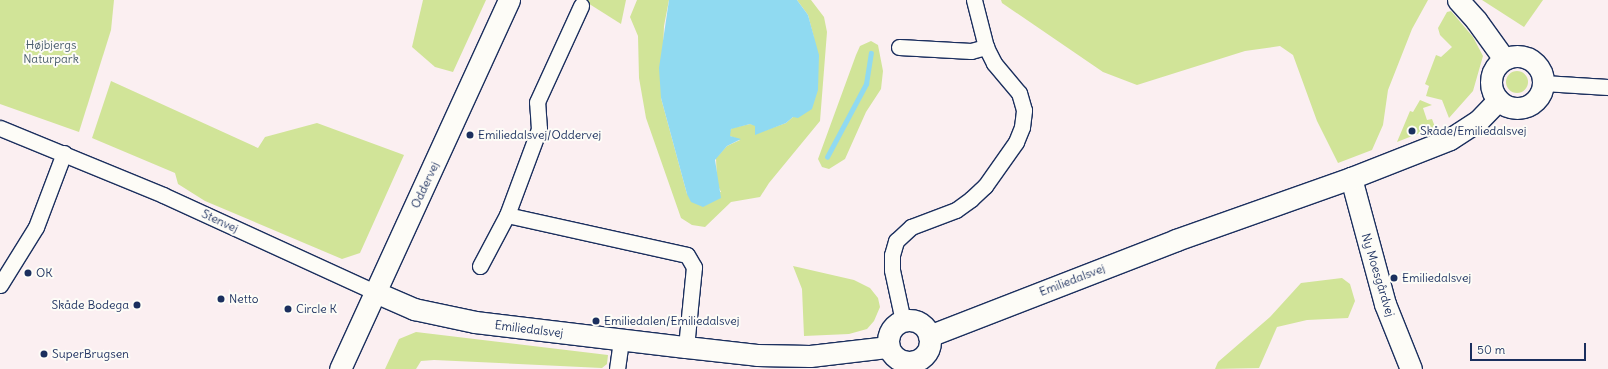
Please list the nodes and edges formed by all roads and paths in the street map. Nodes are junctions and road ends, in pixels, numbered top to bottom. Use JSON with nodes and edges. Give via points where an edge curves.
{"nodes":[{"id":1,"x":509,"y":0,"type":"edge"},
{"id":2,"x":974,"y":0,"type":"edge"},
{"id":3,"x":1458,"y":0,"type":"edge"},
{"id":4,"x":581,"y":6,"type":"dead end"},
{"id":5,"x":899,"y":47,"type":"dead end"},
{"id":6,"x":986,"y":47,"type":"junction"},
{"id":7,"x":1504,"y":59,"type":"junction"},
{"id":8,"x":1543,"y":83,"type":"junction"},
{"id":9,"x":1608,"y":87,"type":"edge"},
{"id":10,"x":1498,"y":100,"type":"junction"},
{"id":11,"x":0,"y":128,"type":"edge"},
{"id":12,"x":64,"y":153,"type":"junction"},
{"id":13,"x":1351,"y":178,"type":"junction"},
{"id":14,"x":507,"y":216,"type":"junction"},
{"id":15,"x":480,"y":266,"type":"dead end"},
{"id":16,"x":0,"y":285,"type":"edge"},
{"id":17,"x":375,"y":292,"type":"junction"},
{"id":18,"x":903,"y":321,"type":"junction"},
{"id":19,"x":929,"y":336,"type":"junction"},
{"id":20,"x":621,"y":340,"type":"junction"},
{"id":21,"x":686,"y":347,"type":"junction"},
{"id":22,"x":888,"y":347,"type":"junction"},
{"id":23,"x":915,"y":366,"type":"edge"},
{"id":24,"x":340,"y":369,"type":"edge"},
{"id":25,"x":617,"y":369,"type":"edge"},
{"id":26,"x":1411,"y":369,"type":"edge"}],
"edges":[{"from":1,"to":17,"type":"street","name":"Oddervej"},
{"from":2,"to":6,"type":"street"},
{"from":3,"to":7,"type":"street"},
{"from":4,"to":14,"type":"street","via":[[538,102],[539,129]]},
{"from":5,"to":6,"type":"street","via":[[971,51]]},
{"from":6,"to":18,"type":"street","via":[[994,63],[1019,93],[1024,110],[1022,127],[1016,142],[989,180],[971,199],[956,210],[911,227],[896,242],[892,255],[892,270]]},
{"from":7,"to":8,"type":"street","via":[[1513,56],[1531,60],[1538,66]]},
{"from":7,"to":10,"type":"street","via":[[1491,78]]},
{"from":8,"to":9,"type":"street"},
{"from":8,"to":10,"type":"street","via":[[1541,92],[1530,105],[1514,108]]},
{"from":10,"to":13,"type":"street","name":"Emiliedalsvej","via":[[1478,121],[1451,139]]},
{"from":11,"to":12,"type":"street","name":"Stenvej"},
{"from":12,"to":16,"type":"street","via":[[36,227]]},
{"from":12,"to":17,"type":"street","name":"Stenvej"},
{"from":13,"to":19,"type":"street","name":"Emiliedalsvej","via":[[1176,240]]},
{"from":13,"to":26,"type":"street","name":"Ny Moesgårdvej","via":[[1385,304]]},
{"from":14,"to":15,"type":"street"},
{"from":14,"to":21,"type":"street","via":[[687,255],[694,267]]},
{"from":17,"to":20,"type":"street","name":"Emiliedalsvej","via":[[414,308],[440,315]]},
{"from":17,"to":24,"type":"street","name":"Oddervej"},
{"from":18,"to":19,"type":"street","via":[[922,325]]},
{"from":18,"to":22,"type":"street","via":[[892,328],[887,340]]},
{"from":19,"to":23,"type":"street","via":[[928,349]]},
{"from":20,"to":21,"type":"street","name":"Emiliedalsvej"},
{"from":20,"to":25,"type":"street"},
{"from":21,"to":22,"type":"street","name":"Emiliedalsvej","via":[[810,356]]},
{"from":22,"to":23,"type":"street","via":[[901,361]]}]}
